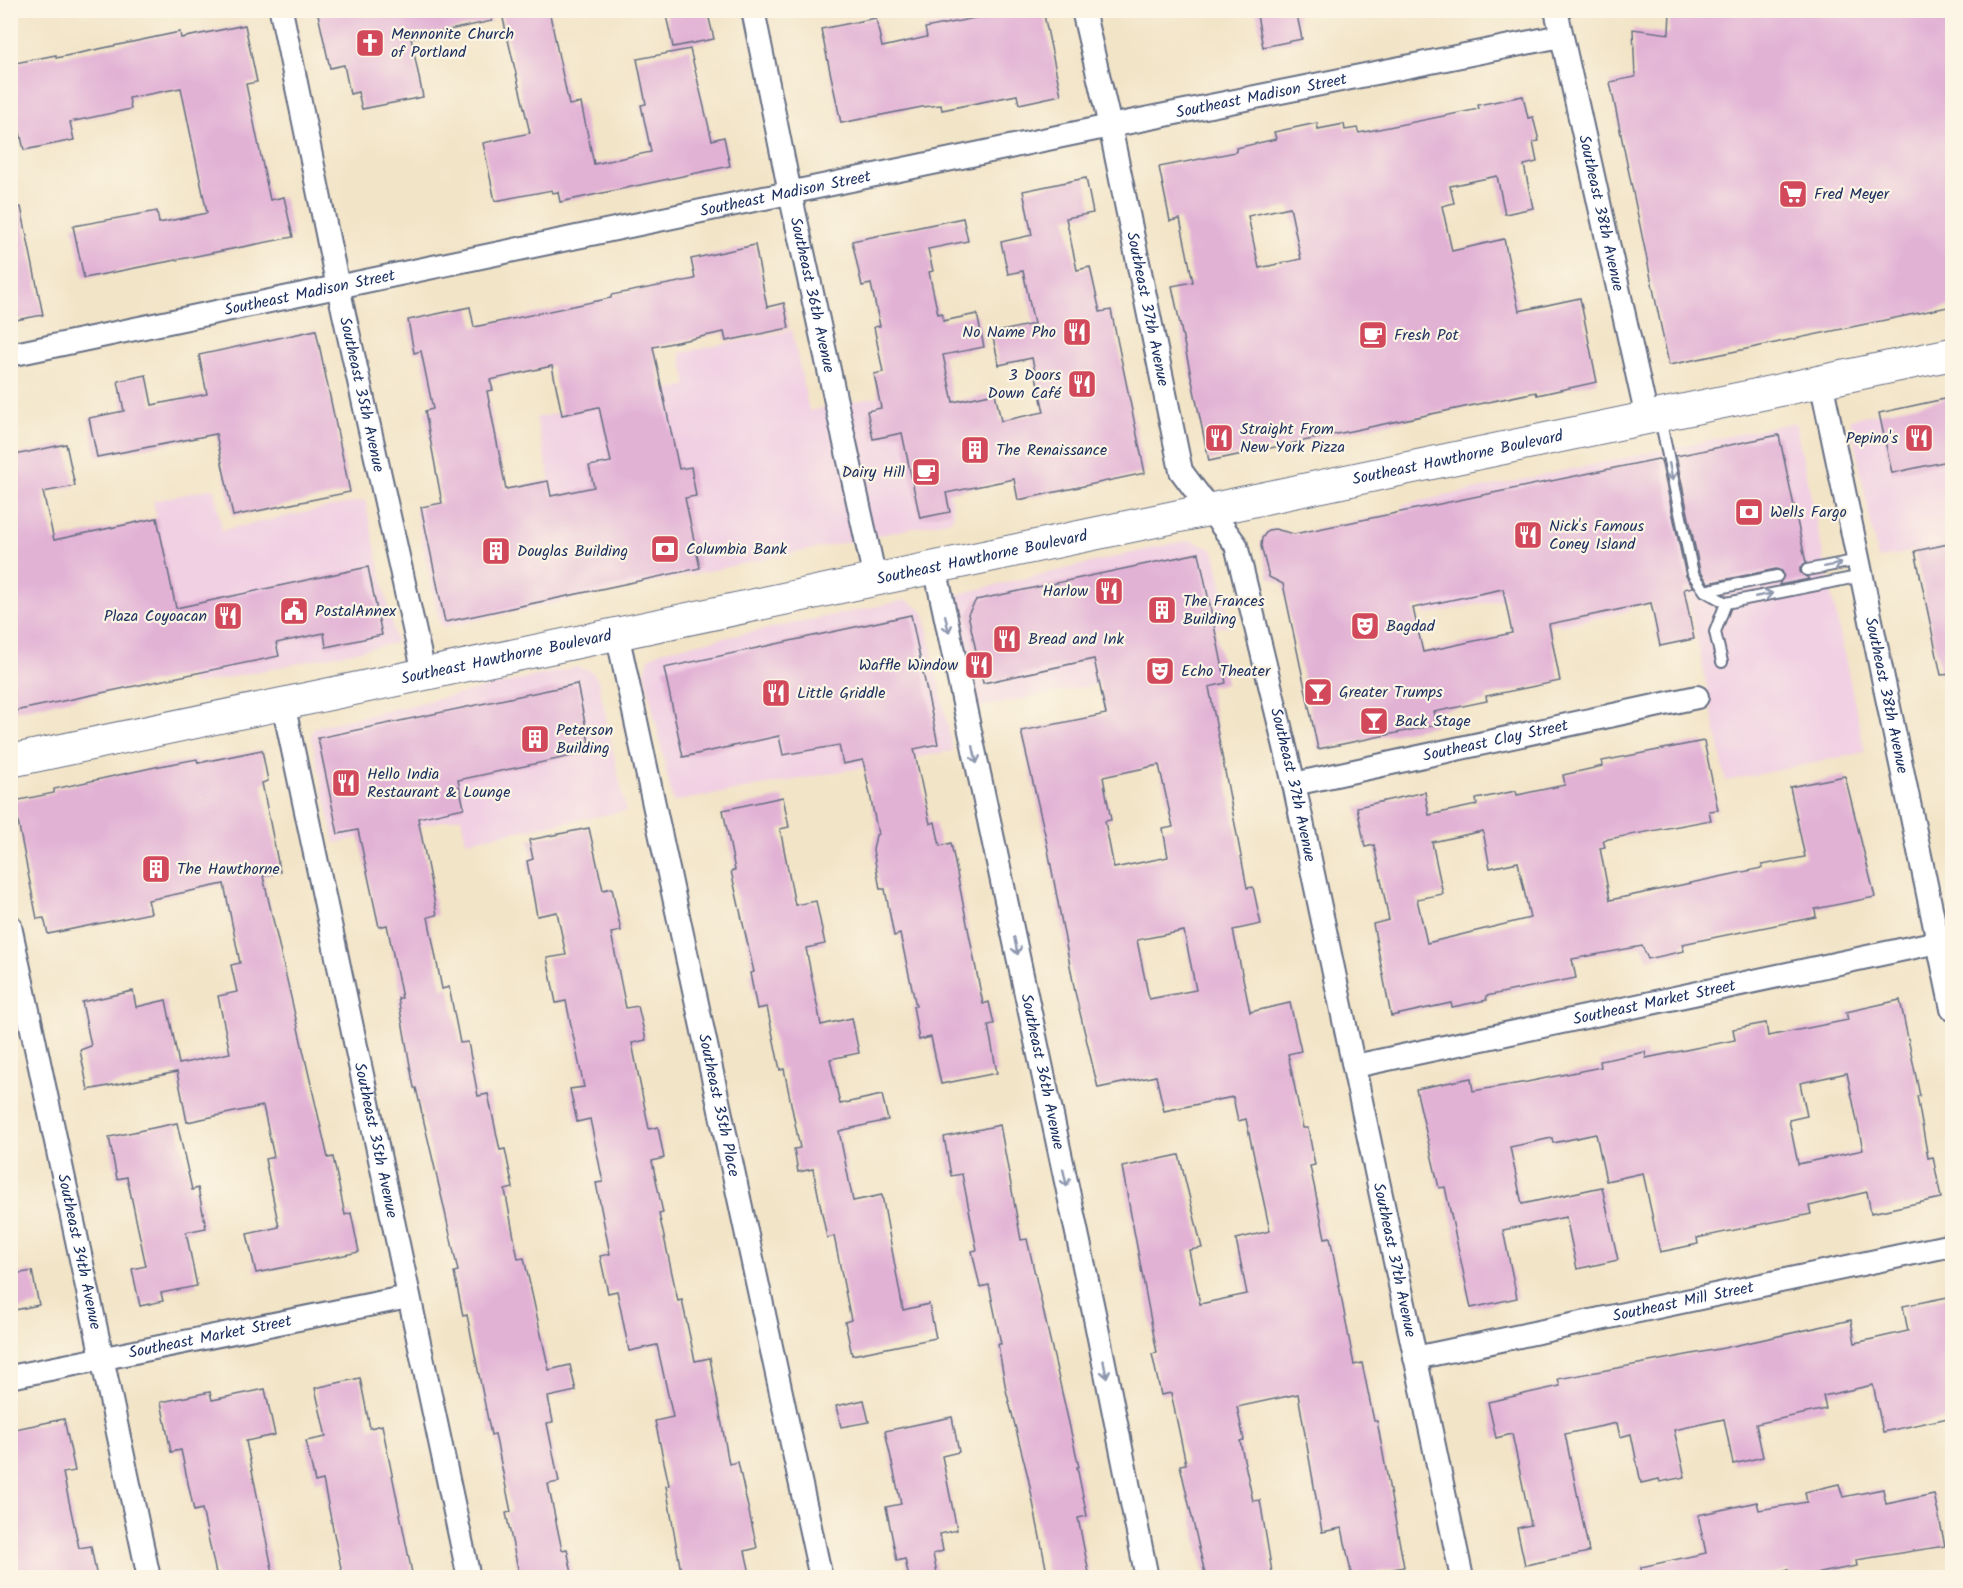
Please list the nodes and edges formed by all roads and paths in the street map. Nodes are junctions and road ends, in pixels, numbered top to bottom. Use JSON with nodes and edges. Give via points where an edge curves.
{"nodes":[{"id":1,"x":281,"y":10,"type":"edge"},
{"id":2,"x":753,"y":10,"type":"edge"},
{"id":3,"x":1083,"y":10,"type":"edge"},
{"id":4,"x":1556,"y":10,"type":"edge"},
{"id":5,"x":1561,"y":36,"type":"junction"},
{"id":6,"x":1110,"y":126,"type":"junction"},
{"id":7,"x":790,"y":193,"type":"junction"},
{"id":8,"x":338,"y":286,"type":"junction"},
{"id":9,"x":1953,"y":354,"type":"edge"},
{"id":10,"x":10,"y":355,"type":"edge"},
{"id":11,"x":1821,"y":381,"type":"junction"},
{"id":12,"x":1653,"y":416,"type":"junction"},
{"id":13,"x":1210,"y":508,"type":"junction"},
{"id":14,"x":934,"y":567,"type":"junction"},
{"id":15,"x":1860,"y":568,"type":"junction"},
{"id":16,"x":1807,"y":570,"type":"dead end"},
{"id":17,"x":1777,"y":576,"type":"dead end"},
{"id":18,"x":875,"y":579,"type":"junction"},
{"id":19,"x":1705,"y":591,"type":"junction"},
{"id":20,"x":1726,"y":603,"type":"junction"},
{"id":21,"x":617,"y":633,"type":"junction"},
{"id":22,"x":1722,"y":662,"type":"dead end"},
{"id":23,"x":424,"y":674,"type":"junction"},
{"id":24,"x":1697,"y":697,"type":"dead end"},
{"id":25,"x":283,"y":703,"type":"junction"},
{"id":26,"x":10,"y":761,"type":"edge"},
{"id":27,"x":1294,"y":784,"type":"junction"},
{"id":28,"x":10,"y":926,"type":"edge"},
{"id":29,"x":1945,"y":940,"type":"edge"},
{"id":30,"x":1953,"y":1009,"type":"edge"},
{"id":31,"x":1355,"y":1066,"type":"junction"},
{"id":32,"x":1953,"y":1245,"type":"edge"},
{"id":33,"x":408,"y":1297,"type":"junction"},
{"id":34,"x":103,"y":1357,"type":"junction"},
{"id":35,"x":1415,"y":1358,"type":"junction"},
{"id":36,"x":10,"y":1377,"type":"edge"},
{"id":37,"x":150,"y":1578,"type":"edge"},
{"id":38,"x":469,"y":1578,"type":"edge"},
{"id":39,"x":821,"y":1578,"type":"edge"},
{"id":40,"x":1147,"y":1578,"type":"edge"},
{"id":41,"x":1462,"y":1578,"type":"edge"}],
"edges":[{"from":1,"to":8,"type":"street","name":"Southeast 35th Avenue"},
{"from":2,"to":7,"type":"street","name":"Southeast 36th Avenue"},
{"from":3,"to":6,"type":"street","name":"Southeast 37th Avenue"},
{"from":4,"to":5,"type":"street","name":"Southeast 38th Avenue"},
{"from":5,"to":6,"type":"street","name":"Southeast Madison Street"},
{"from":5,"to":12,"type":"street","name":"Southeast 38th Avenue"},
{"from":6,"to":7,"type":"street","name":"Southeast Madison Street"},
{"from":6,"to":13,"type":"street","name":"Southeast 37th Avenue","via":[[1181,471]]},
{"from":7,"to":8,"type":"street","name":"Southeast Madison Street"},
{"from":7,"to":18,"type":"street","name":"Southeast 36th Avenue"},
{"from":8,"to":10,"type":"street","name":"Southeast Madison Street"},
{"from":8,"to":23,"type":"street","name":"Southeast 35th Avenue"},
{"from":9,"to":11,"type":"main road","name":"Southeast Hawthorne Boulevard"},
{"from":11,"to":12,"type":"main road","name":"Southeast Hawthorne Boulevard"},
{"from":11,"to":15,"type":"street","name":"Southeast 38th Avenue"},
{"from":12,"to":13,"type":"main road","name":"Southeast Hawthorne Boulevard"},
{"from":12,"to":19,"type":"lane","one_way":true,"via":[[1693,574]]},
{"from":13,"to":14,"type":"main road","name":"Southeast Hawthorne Boulevard"},
{"from":13,"to":27,"type":"street","name":"Southeast 37th Avenue","via":[[1236,545]]},
{"from":14,"to":18,"type":"main road","name":"Southeast Hawthorne Boulevard"},
{"from":14,"to":40,"type":"street","name":"Southeast 36th Avenue","one_way":true,"via":[[1092,1302]]},
{"from":16,"to":15,"type":"lane","one_way":true},
{"from":20,"to":15,"type":"lane","one_way":true},
{"from":15,"to":29,"type":"street","name":"Southeast 38th Avenue"},
{"from":17,"to":19,"type":"lane"},
{"from":18,"to":21,"type":"main road","name":"Southeast Hawthorne Boulevard"},
{"from":19,"to":20,"type":"lane"},
{"from":20,"to":22,"type":"lane","via":[[1715,632]]},
{"from":21,"to":23,"type":"main road","name":"Southeast Hawthorne Boulevard"},
{"from":21,"to":39,"type":"street","name":"Southeast 35th Place"},
{"from":23,"to":25,"type":"main road","name":"Southeast Hawthorne Boulevard"},
{"from":24,"to":27,"type":"street","name":"Southeast Clay Street"},
{"from":25,"to":26,"type":"main road","name":"Southeast Hawthorne Boulevard"},
{"from":25,"to":33,"type":"street","name":"Southeast 35th Avenue"},
{"from":27,"to":31,"type":"street","name":"Southeast 37th Avenue"},
{"from":28,"to":34,"type":"street","name":"Southeast 34th Avenue"},
{"from":29,"to":30,"type":"street","name":"Southeast 38th Avenue"},
{"from":29,"to":31,"type":"street","name":"Southeast Market Street"},
{"from":31,"to":35,"type":"street","name":"Southeast 37th Avenue"},
{"from":32,"to":35,"type":"street","name":"Southeast Mill Street"},
{"from":33,"to":34,"type":"street","name":"Southeast Market Street"},
{"from":33,"to":38,"type":"street","name":"Southeast 35th Avenue"},
{"from":34,"to":36,"type":"street","name":"Southeast Market Street"},
{"from":34,"to":37,"type":"street","name":"Southeast 34th Avenue"},
{"from":35,"to":41,"type":"street","name":"Southeast 37th Avenue"}]}
